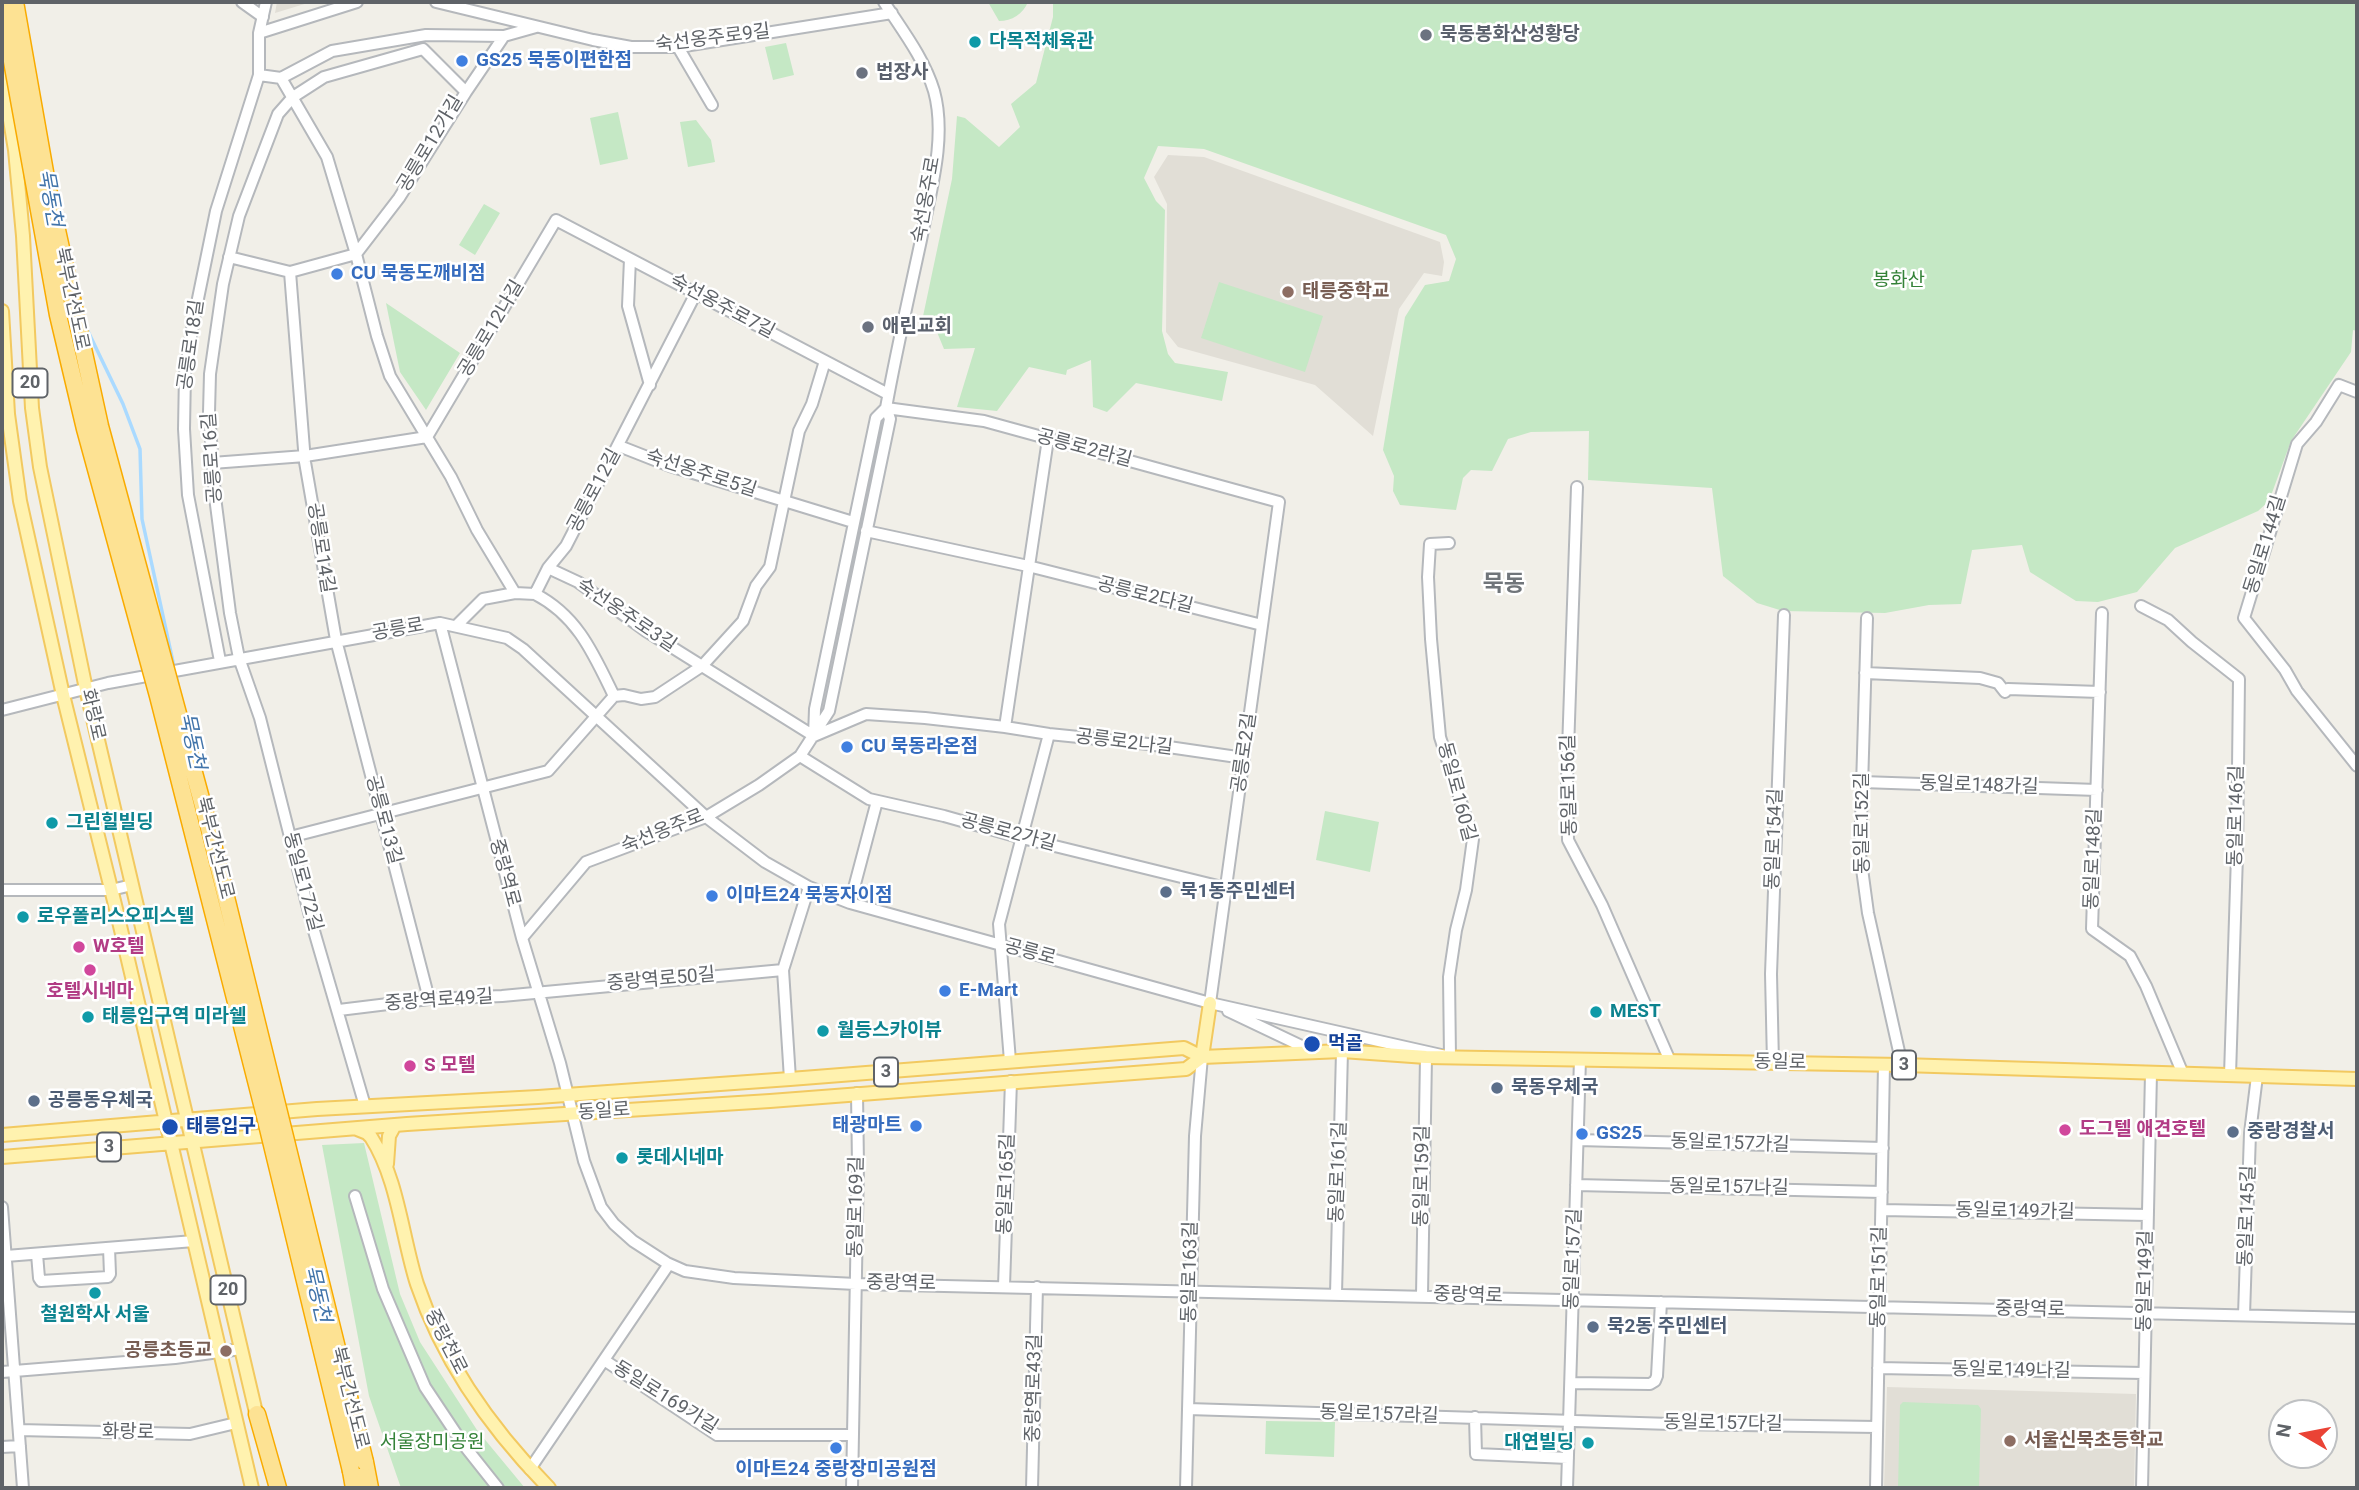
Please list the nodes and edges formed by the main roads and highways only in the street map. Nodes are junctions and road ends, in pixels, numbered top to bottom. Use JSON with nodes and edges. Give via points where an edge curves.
{"nodes":[{"id":1,"x":15,"y":2,"type":"edge"},
{"id":2,"x":2,"y":6,"type":"edge"},
{"id":3,"x":2,"y":72,"type":"edge"},
{"id":4,"x":2,"y":311,"type":"edge"},
{"id":5,"x":1210,"y":1003,"type":"road end"},
{"id":6,"x":1147,"y":1050,"type":"junction"},
{"id":7,"x":1202,"y":1056,"type":"junction"},
{"id":8,"x":1148,"y":1071,"type":"junction"},
{"id":9,"x":839,"y":1076,"type":"junction"},
{"id":10,"x":2357,"y":1079,"type":"edge"},
{"id":11,"x":769,"y":1081,"type":"junction"},
{"id":12,"x":634,"y":1090,"type":"junction"},
{"id":13,"x":840,"y":1095,"type":"junction"},
{"id":14,"x":770,"y":1101,"type":"junction"},
{"id":15,"x":635,"y":1110,"type":"junction"},
{"id":16,"x":188,"y":1120,"type":"junction"},
{"id":17,"x":166,"y":1122,"type":"junction"},
{"id":18,"x":394,"y":1125,"type":"junction"},
{"id":19,"x":355,"y":1128,"type":"junction"},
{"id":20,"x":2,"y":1135,"type":"edge"},
{"id":21,"x":194,"y":1142,"type":"junction"},
{"id":22,"x":171,"y":1143,"type":"junction"},
{"id":23,"x":2,"y":1157,"type":"edge"},
{"id":24,"x":387,"y":1171,"type":"junction"},
{"id":25,"x":257,"y":1413,"type":"joint"},
{"id":26,"x":252,"y":1488,"type":"edge"},
{"id":27,"x":276,"y":1488,"type":"edge"},
{"id":28,"x":354,"y":1488,"type":"edge"},
{"id":29,"x":370,"y":1488,"type":"edge"},
{"id":30,"x":550,"y":1488,"type":"edge"}],
"edges":[{"from":1,"to":29,"type":"highway","name":"북부간선도로","bridge":true,"via":[[50,201],[97,414],[209,828]]},
{"from":2,"to":28,"type":"highway","name":"북부간선도로","bridge":true,"via":[[58,315],[85,429],[258,1089]]},
{"from":3,"to":16,"type":"main road","name":"화랑로","number":"20","via":[[15,150],[40,467],[86,689]]},
{"from":4,"to":17,"type":"main road","name":"화랑로","number":"20","via":[[8,414],[20,501]]},
{"from":5,"to":7,"type":"main road"},
{"from":6,"to":7,"type":"main road","name":"동일로","number":"3","via":[[1184,1048]]},
{"from":6,"to":8,"type":"main road","via":[[1161,1057],[1161,1063]]},
{"from":6,"to":9,"type":"main road","name":"동일로","number":"3"},
{"from":7,"to":8,"type":"main road","name":"동일로","number":"3","via":[[1186,1069]]},
{"from":7,"to":10,"type":"main road","name":"동일로","number":"3","via":[[1342,1051],[1426,1057]]},
{"from":8,"to":13,"type":"main road","name":"동일로","number":"3"},
{"from":9,"to":11,"type":"main road","name":"동일로","number":"3"},
{"from":9,"to":13,"type":"main road","via":[[822,1087]]},
{"from":11,"to":12,"type":"main road","name":"동일로","number":"3"},
{"from":11,"to":14,"type":"main road","via":[[787,1089],[786,1094]]},
{"from":12,"to":15,"type":"main road","via":[[620,1098],[620,1103]]},
{"from":12,"to":16,"type":"main road","name":"동일로","number":"3","bridge":true},
{"from":13,"to":14,"type":"main road","name":"동일로","number":"3"},
{"from":14,"to":15,"type":"main road","name":"동일로","number":"3"},
{"from":15,"to":18,"type":"main road","name":"동일로","number":"3"},
{"from":16,"to":17,"type":"main road","name":"동일로","number":"3"},
{"from":16,"to":21,"type":"main road","name":"화랑로","number":"20"},
{"from":17,"to":20,"type":"main road","name":"동일로","number":"3"},
{"from":17,"to":22,"type":"main road","name":"화랑로","number":"20"},
{"from":18,"to":19,"type":"main road","name":"동일로","number":"3"},
{"from":18,"to":24,"type":"main road"},
{"from":19,"to":21,"type":"main road","name":"동일로","number":"3","bridge":true},
{"from":19,"to":24,"type":"main road","via":[[371,1138]]},
{"from":21,"to":22,"type":"main road","name":"동일로","number":"3"},
{"from":21,"to":25,"type":"main road","name":"화랑로","number":"20"},
{"from":22,"to":23,"type":"main road","name":"동일로","number":"3"},
{"from":22,"to":26,"type":"main road","name":"화랑로","number":"20"},
{"from":24,"to":30,"type":"main road","name":"중랑천로","via":[[418,1287],[446,1349],[492,1422]]},
{"from":25,"to":27,"type":"highway"}]}
